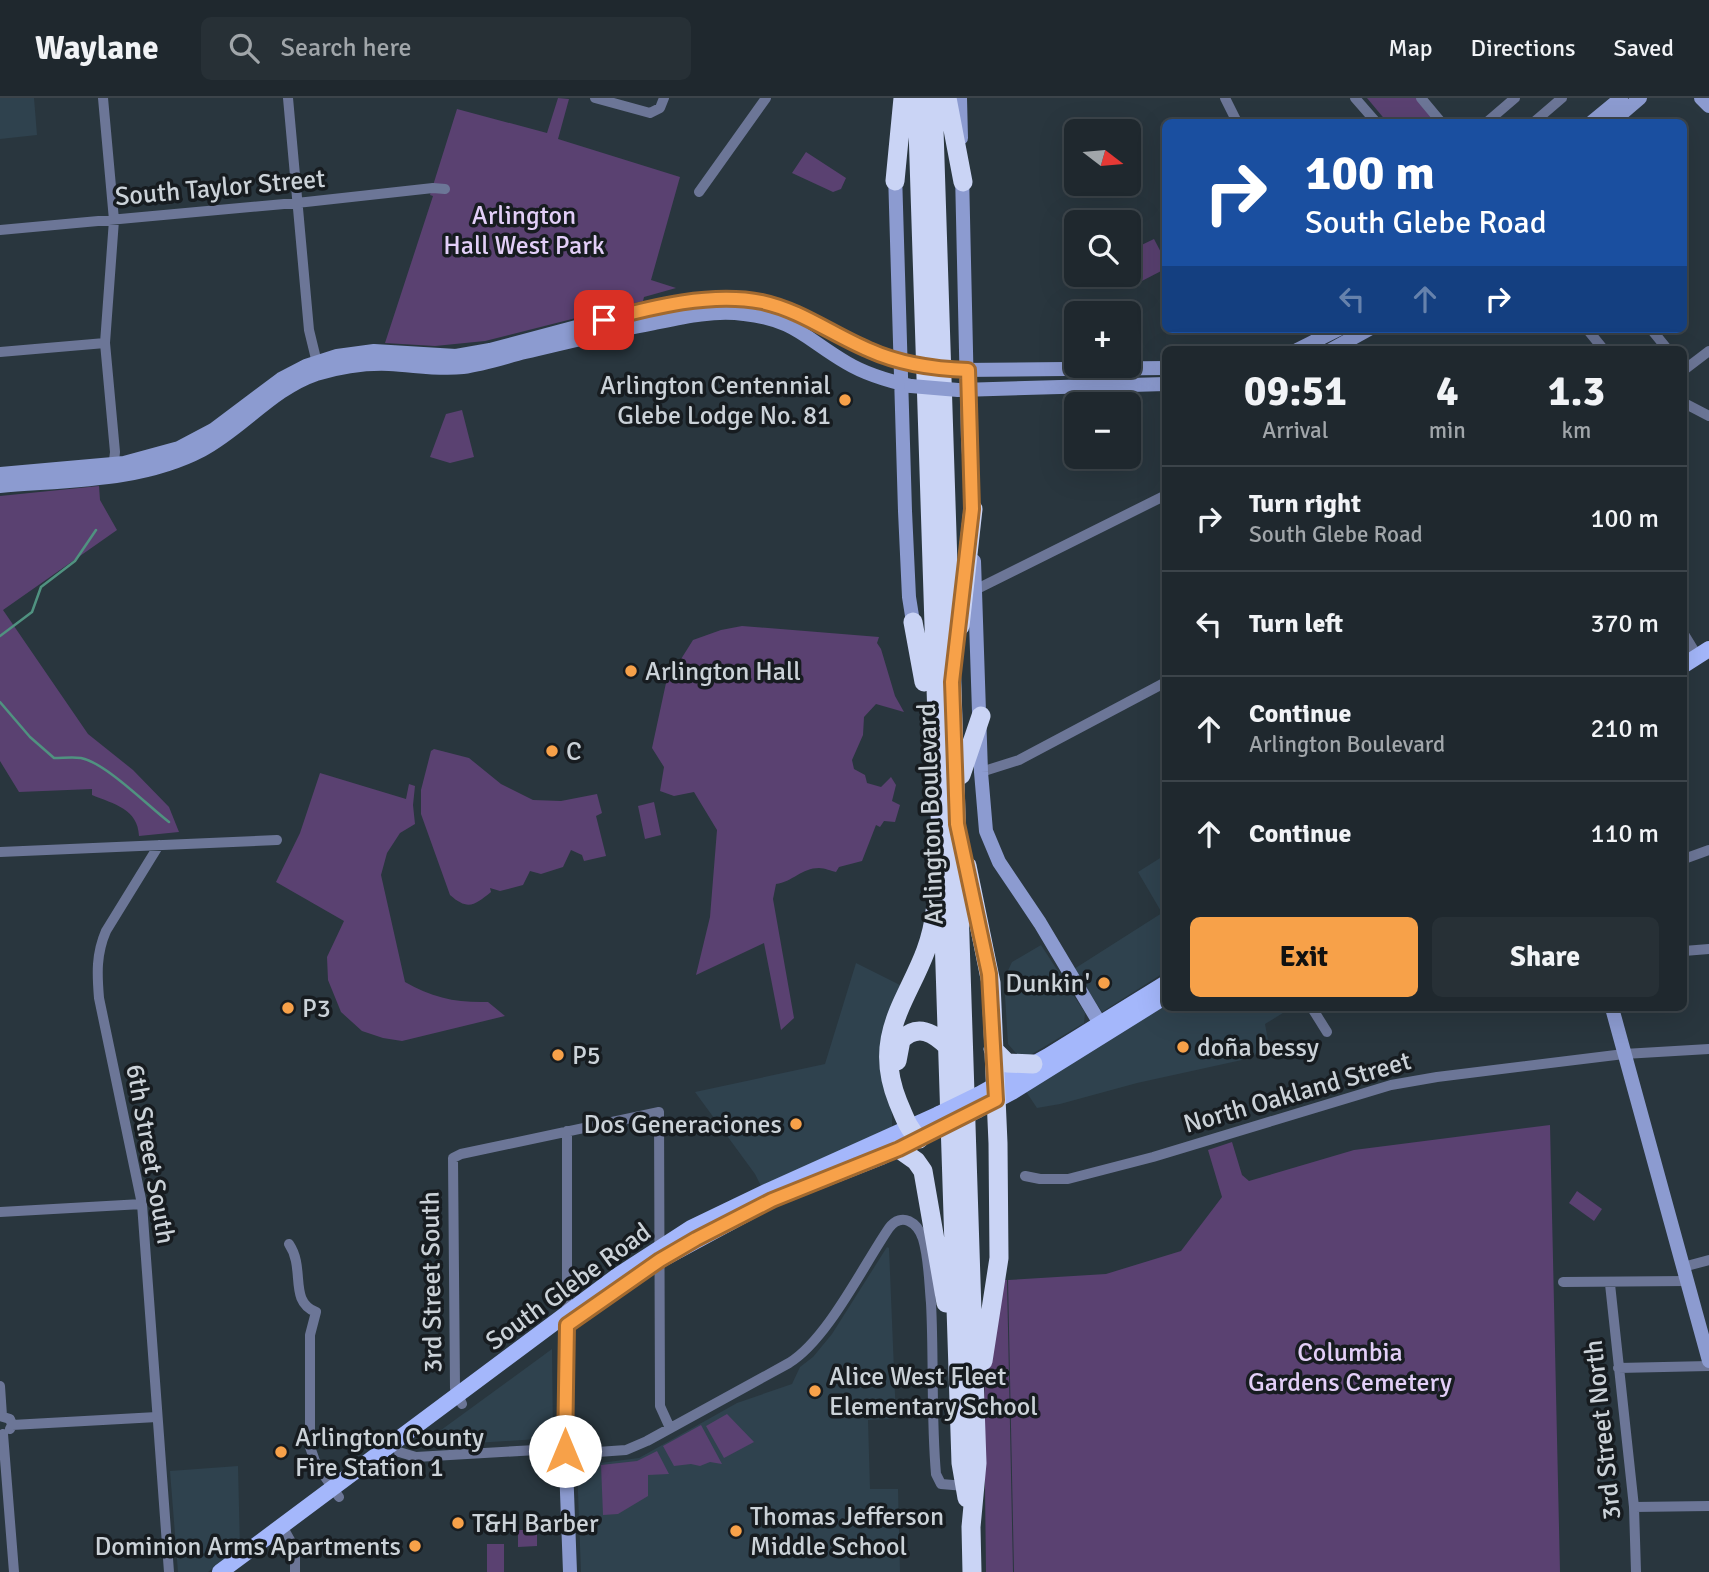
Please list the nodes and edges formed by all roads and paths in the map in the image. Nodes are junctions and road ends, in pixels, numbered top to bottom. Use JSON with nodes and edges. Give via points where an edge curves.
{"nodes":[{"id":1,"x":103,"y":98,"type":"edge"},
{"id":2,"x":288,"y":98,"type":"edge"},
{"id":3,"x":596,"y":98,"type":"edge"},
{"id":4,"x":664,"y":98,"type":"edge"},
{"id":5,"x":766,"y":98,"type":"edge"},
{"id":6,"x":893,"y":98,"type":"edge"},
{"id":7,"x":903,"y":98,"type":"edge"},
{"id":8,"x":917,"y":98,"type":"edge"},
{"id":9,"x":933,"y":98,"type":"edge"},
{"id":10,"x":947,"y":98,"type":"edge"},
{"id":11,"x":960,"y":98,"type":"edge"},
{"id":12,"x":1225,"y":98,"type":"edge"},
{"id":13,"x":1355,"y":98,"type":"edge"},
{"id":14,"x":1421,"y":98,"type":"edge"},
{"id":15,"x":1515,"y":98,"type":"edge"},
{"id":16,"x":1562,"y":98,"type":"edge"},
{"id":17,"x":1621,"y":98,"type":"edge"},
{"id":18,"x":1640,"y":98,"type":"edge"},
{"id":19,"x":1701,"y":98,"type":"edge"},
{"id":20,"x":1709,"y":106,"type":"edge"},
{"id":21,"x":1236,"y":119,"type":"edge"},
{"id":22,"x":1373,"y":119,"type":"edge"},
{"id":23,"x":1438,"y":119,"type":"edge"},
{"id":24,"x":1490,"y":119,"type":"edge"},
{"id":25,"x":1538,"y":119,"type":"edge"},
{"id":26,"x":1596,"y":119,"type":"edge"},
{"id":27,"x":1616,"y":119,"type":"edge"},
{"id":28,"x":895,"y":181,"type":"junction"},
{"id":29,"x":963,"y":182,"type":"junction"},
{"id":30,"x":445,"y":190,"type":"dead end"},
{"id":31,"x":699,"y":192,"type":"dead end"},
{"id":32,"x":297,"y":203,"type":"junction"},
{"id":33,"x":114,"y":220,"type":"junction"},
{"id":34,"x":0,"y":230,"type":"edge"},
{"id":35,"x":1343,"y":338,"type":"edge"},
{"id":36,"x":105,"y":343,"type":"junction"},
{"id":37,"x":1312,"y":346,"type":"edge"},
{"id":38,"x":1709,"y":351,"type":"edge"},
{"id":39,"x":0,"y":352,"type":"edge"},
{"id":40,"x":906,"y":363,"type":"junction"},
{"id":41,"x":318,"y":368,"type":"junction"},
{"id":42,"x":1162,"y":368,"type":"edge"},
{"id":43,"x":1687,"y":368,"type":"edge"},
{"id":44,"x":962,"y":370,"type":"junction"},
{"id":45,"x":1162,"y":384,"type":"edge"},
{"id":46,"x":906,"y":385,"type":"junction"},
{"id":47,"x":963,"y":390,"type":"junction"},
{"id":48,"x":1687,"y":405,"type":"edge"},
{"id":49,"x":1709,"y":416,"type":"edge"},
{"id":50,"x":113,"y":470,"type":"junction"},
{"id":51,"x":0,"y":474,"type":"edge"},
{"id":52,"x":0,"y":486,"type":"edge"},
{"id":53,"x":1162,"y":497,"type":"edge"},
{"id":54,"x":972,"y":509,"type":"junction"},
{"id":55,"x":975,"y":590,"type":"junction"},
{"id":56,"x":913,"y":622,"type":"joint"},
{"id":57,"x":1687,"y":639,"type":"edge"},
{"id":58,"x":1700,"y":660,"type":"edge"},
{"id":59,"x":1687,"y":674,"type":"edge"},
{"id":60,"x":952,"y":682,"type":"junction"},
{"id":61,"x":1162,"y":684,"type":"edge"},
{"id":62,"x":981,"y":716,"type":"junction"},
{"id":63,"x":937,"y":765,"type":"junction"},
{"id":64,"x":981,"y":772,"type":"junction"},
{"id":65,"x":956,"y":789,"type":"junction"},
{"id":66,"x":949,"y":829,"type":"junction"},
{"id":67,"x":276,"y":840,"type":"dead end"},
{"id":68,"x":159,"y":845,"type":"junction"},
{"id":69,"x":1709,"y":850,"type":"edge"},
{"id":70,"x":0,"y":852,"type":"edge"},
{"id":71,"x":1687,"y":858,"type":"edge"},
{"id":72,"x":1709,"y":949,"type":"edge"},
{"id":73,"x":1687,"y":951,"type":"edge"},
{"id":74,"x":1162,"y":986,"type":"edge"},
{"id":75,"x":1162,"y":998,"type":"edge"},
{"id":76,"x":1314,"y":1011,"type":"edge"},
{"id":77,"x":1613,"y":1011,"type":"edge"},
{"id":78,"x":1102,"y":1029,"type":"junction"},
{"id":79,"x":1327,"y":1032,"type":"dead end"},
{"id":80,"x":948,"y":1047,"type":"junction"},
{"id":81,"x":993,"y":1049,"type":"junction"},
{"id":82,"x":1709,"y":1049,"type":"edge"},
{"id":83,"x":1624,"y":1054,"type":"junction"},
{"id":84,"x":1033,"y":1065,"type":"junction"},
{"id":85,"x":986,"y":1098,"type":"junction"},
{"id":86,"x":567,"y":1131,"type":"junction"},
{"id":87,"x":915,"y":1131,"type":"junction"},
{"id":88,"x":899,"y":1149,"type":"junction"},
{"id":89,"x":847,"y":1164,"type":"junction"},
{"id":90,"x":1025,"y":1175,"type":"dead end"},
{"id":91,"x":142,"y":1204,"type":"junction"},
{"id":92,"x":0,"y":1212,"type":"edge"},
{"id":93,"x":289,"y":1244,"type":"dead end"},
{"id":94,"x":660,"y":1254,"type":"junction"},
{"id":95,"x":1709,"y":1260,"type":"edge"},
{"id":96,"x":1685,"y":1274,"type":"junction"},
{"id":97,"x":1563,"y":1282,"type":"dead end"},
{"id":98,"x":1610,"y":1283,"type":"junction"},
{"id":99,"x":567,"y":1319,"type":"junction"},
{"id":100,"x":958,"y":1360,"type":"junction"},
{"id":101,"x":1709,"y":1364,"type":"edge"},
{"id":102,"x":1618,"y":1368,"type":"junction"},
{"id":103,"x":0,"y":1386,"type":"edge"},
{"id":104,"x":460,"y":1400,"type":"junction"},
{"id":105,"x":975,"y":1405,"type":"junction"},
{"id":106,"x":1,"y":1416,"type":"edge"},
{"id":107,"x":157,"y":1418,"type":"junction"},
{"id":108,"x":12,"y":1424,"type":"junction"},
{"id":109,"x":670,"y":1429,"type":"junction"},
{"id":110,"x":2,"y":1434,"type":"edge"},
{"id":111,"x":565,"y":1451,"type":"junction"},
{"id":112,"x":399,"y":1452,"type":"junction"},
{"id":113,"x":965,"y":1486,"type":"junction"},
{"id":114,"x":336,"y":1493,"type":"junction"},
{"id":115,"x":1709,"y":1506,"type":"edge"},
{"id":116,"x":1634,"y":1507,"type":"junction"},
{"id":117,"x":971,"y":1527,"type":"junction"},
{"id":118,"x":284,"y":1531,"type":"junction"},
{"id":119,"x":14,"y":1572,"type":"edge"},
{"id":120,"x":169,"y":1572,"type":"edge"},
{"id":121,"x":219,"y":1572,"type":"edge"},
{"id":122,"x":237,"y":1572,"type":"edge"},
{"id":123,"x":295,"y":1572,"type":"edge"},
{"id":124,"x":570,"y":1572,"type":"edge"},
{"id":125,"x":972,"y":1572,"type":"edge"},
{"id":126,"x":1636,"y":1572,"type":"edge"}],
"edges":[{"from":1,"to":33,"type":"street"},
{"from":2,"to":32,"type":"street"},
{"from":3,"to":4,"type":"street","via":[[644,113],[656,112]]},
{"from":5,"to":31,"type":"street"},
{"from":6,"to":28,"type":"main road"},
{"from":7,"to":28,"type":"highway"},
{"from":8,"to":63,"type":"highway","name":"Arlington Boulevard"},
{"from":9,"to":60,"type":"highway","name":"Arlington Boulevard"},
{"from":10,"to":29,"type":"highway"},
{"from":11,"to":29,"type":"main road"},
{"from":12,"to":21,"type":"street"},
{"from":13,"to":22,"type":"street"},
{"from":14,"to":23,"type":"street"},
{"from":15,"to":24,"type":"street"},
{"from":16,"to":25,"type":"street"},
{"from":17,"to":26,"type":"main road"},
{"from":18,"to":27,"type":"main road"},
{"from":19,"to":20,"type":"main road"},
{"from":28,"to":40,"type":"main road"},
{"from":29,"to":44,"type":"main road"},
{"from":30,"to":32,"type":"street","name":"South Taylor Street"},
{"from":32,"to":33,"type":"street","name":"South Taylor Street"},
{"from":32,"to":41,"type":"street","via":[[309,330]]},
{"from":33,"to":34,"type":"street","name":"South Taylor Street"},
{"from":33,"to":36,"type":"street"},
{"from":35,"to":37,"type":"main road"},
{"from":36,"to":39,"type":"street"},
{"from":36,"to":50,"type":"street"},
{"from":38,"to":43,"type":"street"},
{"from":40,"to":41,"type":"main road","via":[[867,350],[778,306],[718,298],[625,314],[456,356],[374,351]]},
{"from":40,"to":44,"type":"main road","bridge":true},
{"from":40,"to":46,"type":"main road"},
{"from":41,"to":46,"type":"main road","via":[[379,363],[463,367],[635,327],[710,313],[740,313],[770,317],[797,328],[856,368]]},
{"from":41,"to":50,"type":"main road","via":[[270,386],[197,439]]},
{"from":42,"to":44,"type":"main road"},
{"from":44,"to":47,"type":"main road"},
{"from":45,"to":47,"type":"main road"},
{"from":46,"to":47,"type":"main road","bridge":true},
{"from":46,"to":56,"type":"main road","via":[[906,538]]},
{"from":47,"to":54,"type":"main road"},
{"from":48,"to":49,"type":"street"},
{"from":50,"to":51,"type":"main road"},
{"from":50,"to":52,"type":"main road"},
{"from":53,"to":55,"type":"street"},
{"from":54,"to":55,"type":"main road"},
{"from":54,"to":60,"type":"highway"},
{"from":55,"to":62,"type":"main road"},
{"from":56,"to":63,"type":"highway","via":[[931,754]]},
{"from":57,"to":58,"type":"street"},
{"from":58,"to":59,"type":"main road"},
{"from":60,"to":65,"type":"highway","name":"Arlington Boulevard"},
{"from":61,"to":64,"type":"street","via":[[1019,760]]},
{"from":62,"to":64,"type":"main road"},
{"from":62,"to":65,"type":"highway"},
{"from":63,"to":66,"type":"highway","name":"Arlington Boulevard"},
{"from":64,"to":78,"type":"main road","via":[[992,847]]},
{"from":65,"to":66,"type":"highway","name":"Arlington Boulevard"},
{"from":66,"to":80,"type":"highway","name":"Arlington Boulevard"},
{"from":66,"to":81,"type":"highway","via":[[989,974]]},
{"from":66,"to":87,"type":"highway","via":[[931,935],[896,1014],[889,1042],[891,1079]]},
{"from":66,"to":105,"type":"highway","name":"Arlington Boulevard"},
{"from":67,"to":68,"type":"street"},
{"from":68,"to":70,"type":"street"},
{"from":68,"to":91,"type":"street","name":"6th Street South","via":[[106,931],[97,961],[99,998]]},
{"from":69,"to":71,"type":"street"},
{"from":72,"to":73,"type":"street"},
{"from":74,"to":78,"type":"main road"},
{"from":75,"to":78,"type":"main road"},
{"from":76,"to":79,"type":"street"},
{"from":77,"to":83,"type":"main road"},
{"from":78,"to":84,"type":"main road"},
{"from":78,"to":85,"type":"main road"},
{"from":80,"to":87,"type":"highway","via":[[936,1035],[923,1031],[911,1032],[899,1044],[902,1086]]},
{"from":80,"to":100,"type":"highway","name":"Arlington Boulevard"},
{"from":81,"to":84,"type":"highway","via":[[1007,1063]]},
{"from":81,"to":85,"type":"highway"},
{"from":82,"to":83,"type":"street","name":"North Oakland Street"},
{"from":83,"to":90,"type":"street","name":"North Oakland Street","via":[[1391,1085],[1068,1179]]},
{"from":83,"to":96,"type":"main road"},
{"from":84,"to":85,"type":"main road"},
{"from":85,"to":87,"type":"main road","name":"South Glebe Road","bridge":true},
{"from":85,"to":105,"type":"highway","via":[[999,1258]]},
{"from":86,"to":94,"type":"street","via":[[659,1112]]},
{"from":86,"to":99,"type":"street"},
{"from":86,"to":104,"type":"street","name":"3rd Street South","via":[[453,1158],[455,1388]]},
{"from":87,"to":88,"type":"main road","name":"South Glebe Road"},
{"from":87,"to":89,"type":"main road","name":"South Glebe Road"},
{"from":88,"to":89,"type":"main road","name":"South Glebe Road"},
{"from":88,"to":100,"type":"highway","via":[[923,1171]]},
{"from":89,"to":94,"type":"main road","name":"South Glebe Road","via":[[691,1228]]},
{"from":91,"to":92,"type":"street"},
{"from":91,"to":107,"type":"street","name":"6th Street South"},
{"from":93,"to":114,"type":"street","via":[[297,1259],[302,1302],[316,1312],[310,1335],[312,1457]]},
{"from":94,"to":99,"type":"main road","name":"South Glebe Road"},
{"from":94,"to":109,"type":"street","via":[[660,1406]]},
{"from":95,"to":96,"type":"street"},
{"from":96,"to":98,"type":"street"},
{"from":96,"to":101,"type":"main road"},
{"from":97,"to":98,"type":"street"},
{"from":98,"to":102,"type":"street","name":"3rd Street North"},
{"from":99,"to":104,"type":"main road","name":"South Glebe Road"},
{"from":99,"to":111,"type":"main road"},
{"from":100,"to":113,"type":"highway","name":"Arlington Boulevard"},
{"from":101,"to":102,"type":"street"},
{"from":102,"to":116,"type":"street","name":"3rd Street North"},
{"from":103,"to":106,"type":"street"},
{"from":104,"to":112,"type":"main road","name":"South Glebe Road"},
{"from":104,"to":114,"type":"main road","name":"South Glebe Road"},
{"from":105,"to":117,"type":"highway","name":"Arlington Boulevard","via":[[977,1463]]},
{"from":106,"to":108,"type":"street"},
{"from":107,"to":108,"type":"street"},
{"from":107,"to":120,"type":"street","name":"6th Street South"},
{"from":108,"to":110,"type":"street"},
{"from":109,"to":111,"type":"street","via":[[626,1450]]},
{"from":109,"to":113,"type":"street","via":[[808,1349],[891,1225],[910,1221],[924,1242],[932,1315],[936,1474],[941,1484]]},
{"from":110,"to":119,"type":"street"},
{"from":111,"to":112,"type":"street","via":[[416,1457]]},
{"from":111,"to":124,"type":"main road"},
{"from":112,"to":114,"type":"main road","name":"South Glebe Road"},
{"from":113,"to":117,"type":"highway","name":"Arlington Boulevard"},
{"from":114,"to":118,"type":"main road","name":"South Glebe Road"},
{"from":115,"to":116,"type":"street"},
{"from":116,"to":126,"type":"street","name":"3rd Street North"},
{"from":117,"to":125,"type":"highway","name":"Arlington Boulevard"},
{"from":118,"to":121,"type":"main road","name":"South Glebe Road"},
{"from":118,"to":122,"type":"main road","name":"South Glebe Road"},
{"from":118,"to":123,"type":"street","via":[[295,1549]]}]}
